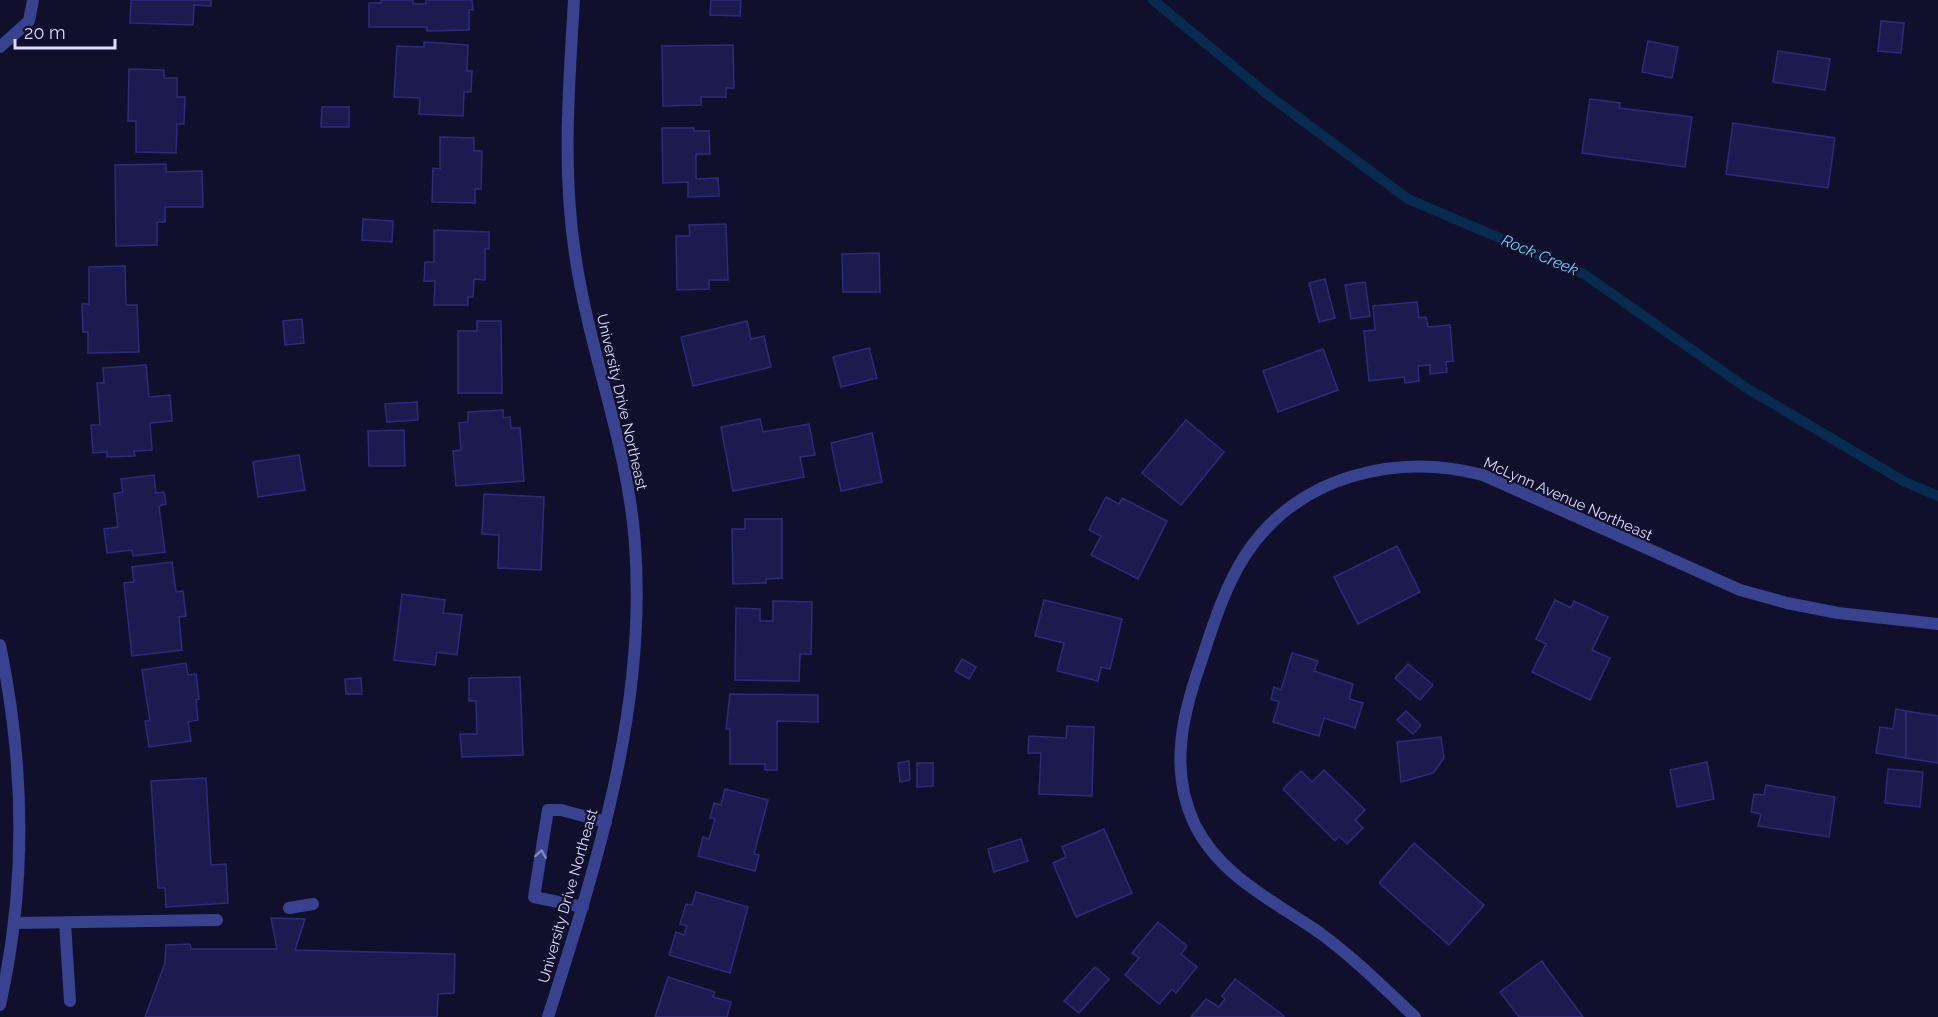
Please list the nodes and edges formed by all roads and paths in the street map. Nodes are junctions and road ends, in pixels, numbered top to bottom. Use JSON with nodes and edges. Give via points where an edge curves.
{"nodes":[{"id":1,"x":33,"y":0,"type":"edge"},
{"id":2,"x":574,"y":0,"type":"edge"},
{"id":3,"x":0,"y":47,"type":"edge"},
{"id":4,"x":1938,"y":624,"type":"edge"},
{"id":5,"x":0,"y":645,"type":"edge"},
{"id":6,"x":606,"y":822,"type":"junction"},
{"id":7,"x":313,"y":904,"type":"dead end"},
{"id":8,"x":583,"y":907,"type":"junction"},
{"id":9,"x":289,"y":908,"type":"dead end"},
{"id":10,"x":217,"y":920,"type":"dead end"},
{"id":11,"x":15,"y":923,"type":"junction"},
{"id":12,"x":65,"y":923,"type":"junction"},
{"id":13,"x":70,"y":1001,"type":"dead end"},
{"id":14,"x":0,"y":1005,"type":"edge"},
{"id":15,"x":549,"y":1017,"type":"edge"},
{"id":16,"x":1415,"y":1017,"type":"edge"}],
"edges":[{"from":1,"to":3,"type":"street","via":[[29,21]]},
{"from":2,"to":6,"type":"street","name":"University Drive Northeast","via":[[566,171],[571,227],[620,447],[637,571],[634,674],[621,763]]},
{"from":4,"to":16,"type":"street","name":"McLynn Avenue Northeast","via":[[1838,613],[1740,590],[1482,475],[1455,468],[1376,469],[1324,485],[1295,501],[1267,526],[1246,555],[1213,626],[1181,726],[1186,798],[1199,831],[1224,864],[1261,896],[1363,967]]},
{"from":5,"to":11,"type":"street","via":[[16,742],[19,790],[21,833]]},
{"from":6,"to":8,"type":"street","name":"University Drive Northeast"},
{"from":8,"to":6,"type":"street","one_way":true,"via":[[534,897],[548,810]]},
{"from":7,"to":9,"type":"street"},
{"from":8,"to":15,"type":"street","name":"University Drive Northeast"},
{"from":10,"to":12,"type":"street"},
{"from":11,"to":12,"type":"street"},
{"from":11,"to":14,"type":"street"},
{"from":12,"to":13,"type":"street"}]}
